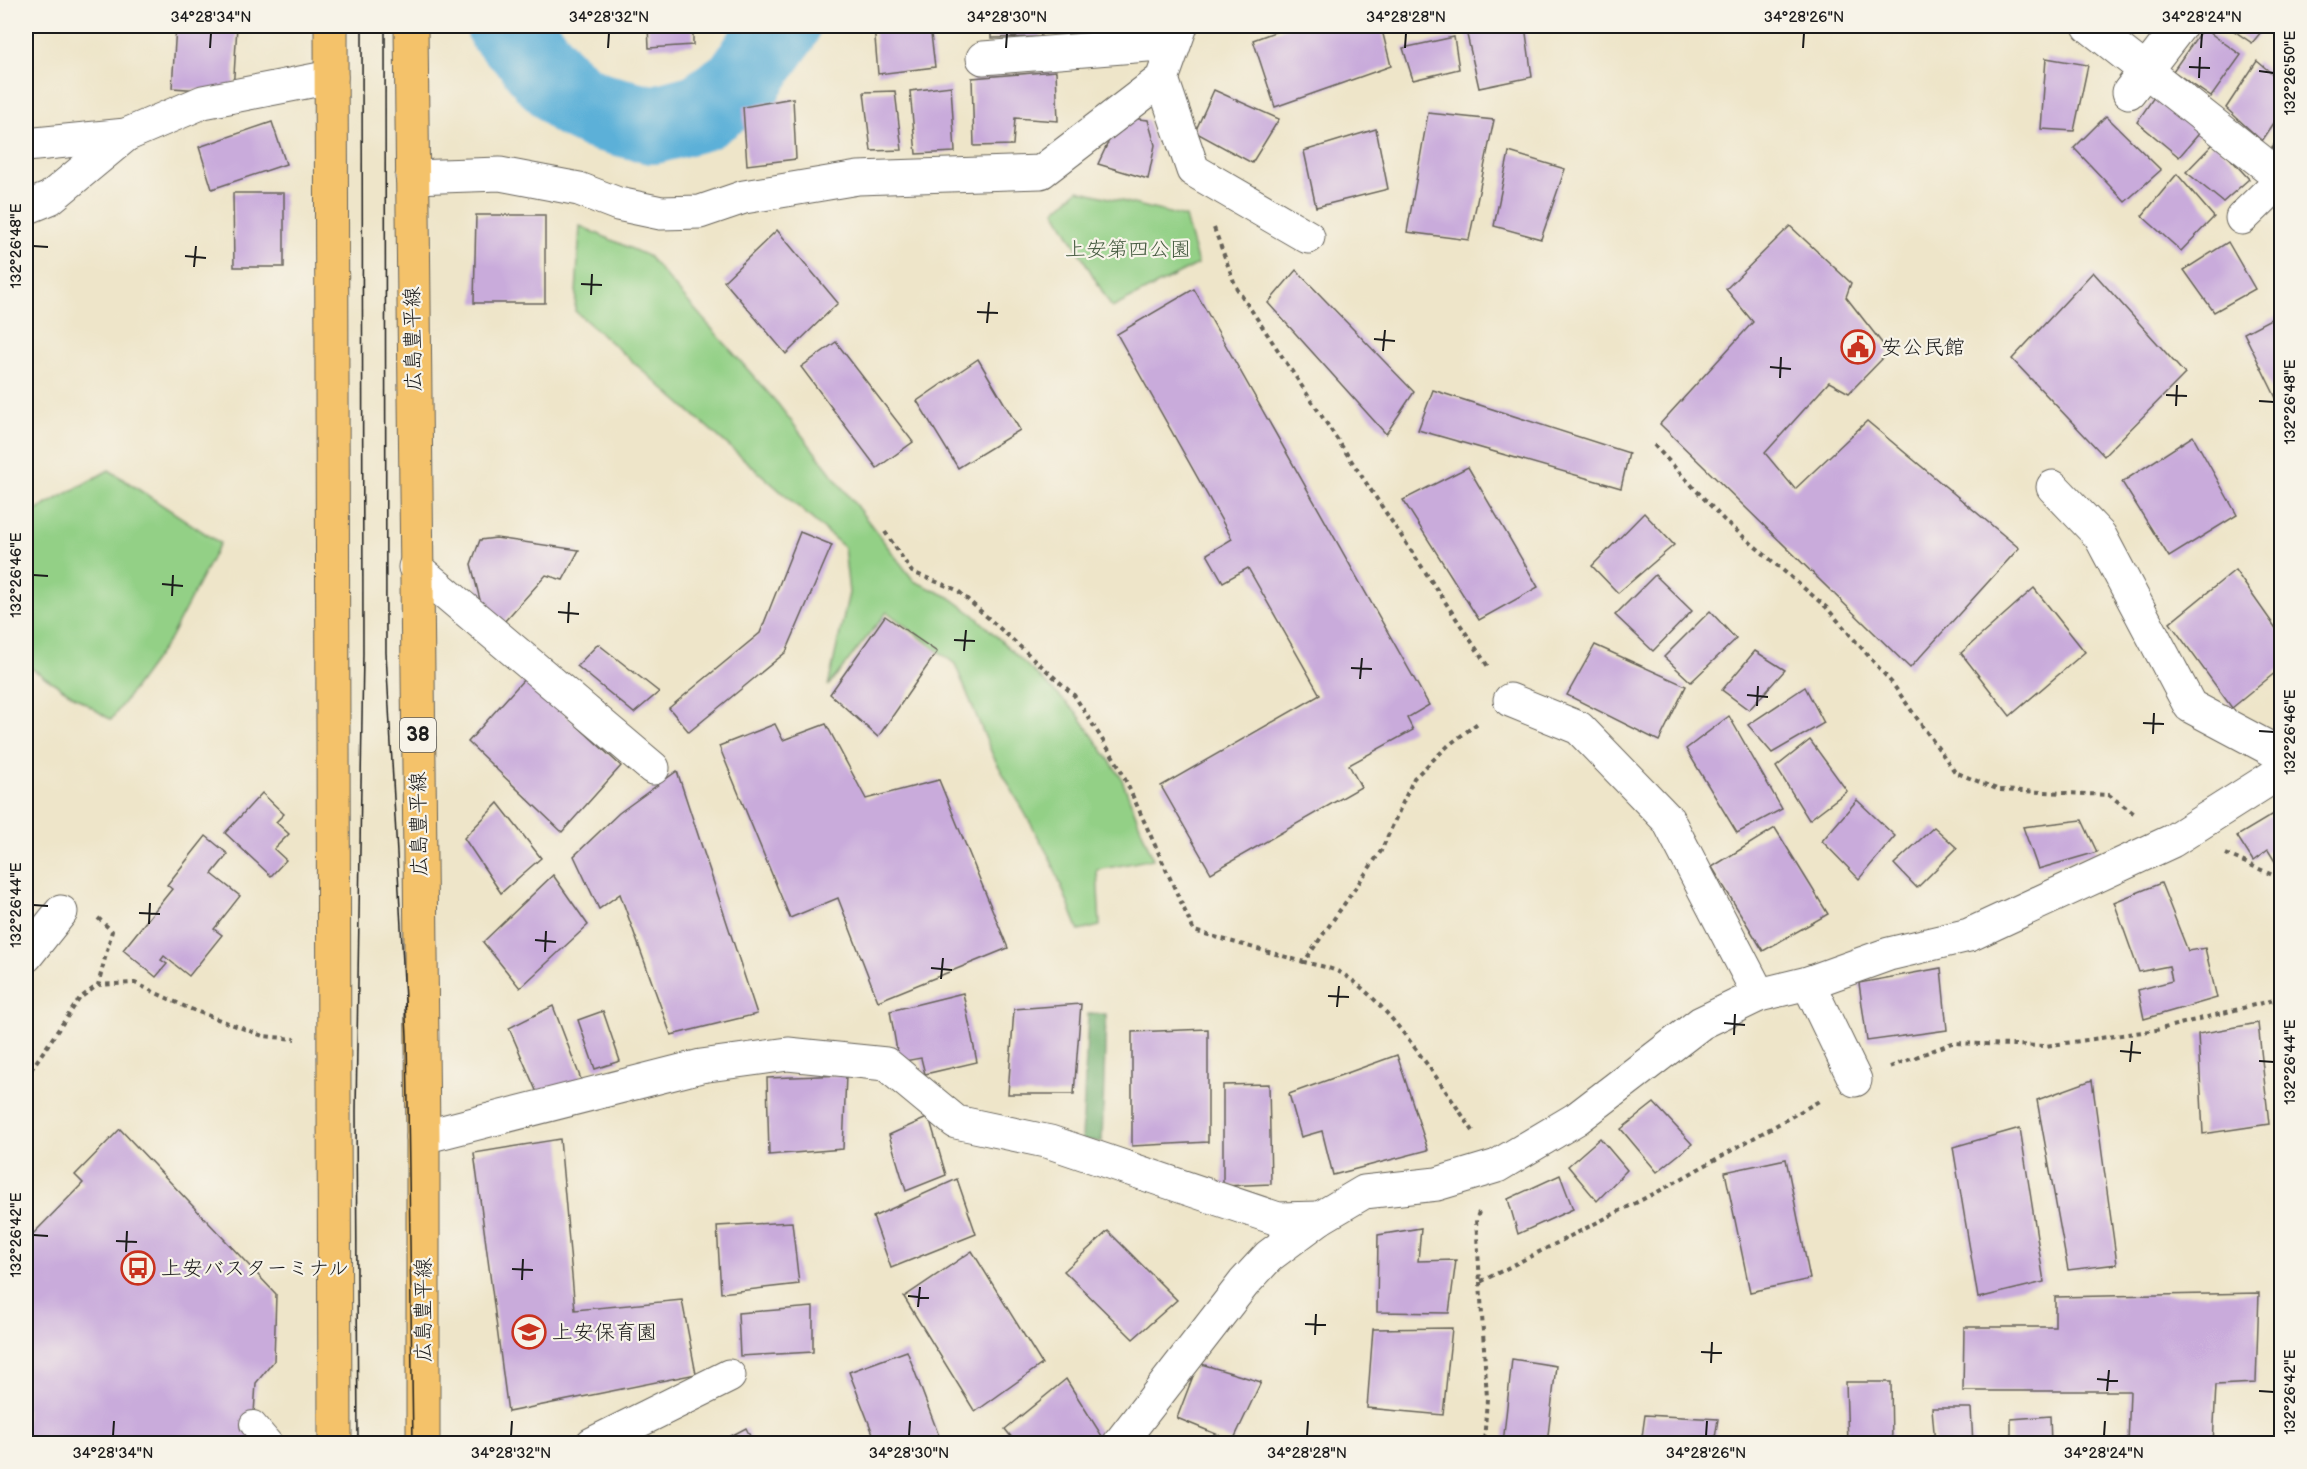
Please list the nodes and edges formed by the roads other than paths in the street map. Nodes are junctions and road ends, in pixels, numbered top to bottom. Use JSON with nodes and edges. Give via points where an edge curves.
{"nodes":[{"id":1,"x":331,"y":26,"type":"edge"},
{"id":2,"x":411,"y":26,"type":"edge"},
{"id":3,"x":2089,"y":26,"type":"edge"},
{"id":4,"x":2180,"y":26,"type":"edge"},
{"id":5,"x":1177,"y":34,"type":"edge"},
{"id":6,"x":983,"y":58,"type":"dead end"},
{"id":7,"x":331,"y":77,"type":"junction"},
{"id":8,"x":1162,"y":79,"type":"junction"},
{"id":9,"x":2138,"y":80,"type":"junction"},
{"id":10,"x":126,"y":135,"type":"junction"},
{"id":11,"x":26,"y":146,"type":"edge"},
{"id":12,"x":412,"y":177,"type":"junction"},
{"id":13,"x":2282,"y":178,"type":"edge"},
{"id":14,"x":26,"y":208,"type":"edge"},
{"id":15,"x":2242,"y":218,"type":"dead end"},
{"id":16,"x":1308,"y":237,"type":"dead end"},
{"id":17,"x":2053,"y":487,"type":"dead end"},
{"id":18,"x":415,"y":567,"type":"junction"},
{"id":19,"x":1510,"y":700,"type":"road end"},
{"id":20,"x":2282,"y":754,"type":"edge"},
{"id":21,"x":653,"y":768,"type":"dead end"},
{"id":22,"x":2282,"y":771,"type":"edge"},
{"id":23,"x":61,"y":912,"type":"road end"},
{"id":24,"x":26,"y":956,"type":"edge"},
{"id":25,"x":1808,"y":983,"type":"junction"},
{"id":26,"x":1759,"y":995,"type":"junction"},
{"id":27,"x":1855,"y":1080,"type":"road end"},
{"id":28,"x":423,"y":1137,"type":"junction"},
{"id":29,"x":1320,"y":1218,"type":"junction"},
{"id":30,"x":729,"y":1376,"type":"dead end"},
{"id":31,"x":254,"y":1424,"type":"dead end"},
{"id":32,"x":270,"y":1443,"type":"edge"},
{"id":33,"x":335,"y":1443,"type":"edge"},
{"id":34,"x":423,"y":1443,"type":"edge"},
{"id":35,"x":592,"y":1443,"type":"edge"},
{"id":36,"x":1119,"y":1443,"type":"edge"}],
"edges":[{"from":1,"to":7,"type":"main road"},
{"from":2,"to":12,"type":"main road","name":"広島豊平線","number":"38"},
{"from":3,"to":9,"type":"street"},
{"from":4,"to":9,"type":"street"},
{"from":5,"to":6,"type":"street"},
{"from":5,"to":8,"type":"street"},
{"from":7,"to":10,"type":"street","via":[[202,102]]},
{"from":7,"to":33,"type":"main road"},
{"from":8,"to":12,"type":"street","via":[[1041,172],[858,178],[744,197],[700,212],[661,213],[618,204],[579,189],[500,174]]},
{"from":8,"to":16,"type":"street","via":[[1193,170]]},
{"from":9,"to":13,"type":"street"},
{"from":10,"to":11,"type":"street"},
{"from":10,"to":14,"type":"street","via":[[50,198]]},
{"from":12,"to":18,"type":"main road","name":"広島豊平線","number":"38"},
{"from":13,"to":15,"type":"street"},
{"from":17,"to":20,"type":"street","via":[[2100,536],[2190,705]]},
{"from":18,"to":21,"type":"street"},
{"from":18,"to":28,"type":"main road","name":"広島豊平線","number":"38"},
{"from":19,"to":26,"type":"street","via":[[1580,728],[1668,820]]},
{"from":22,"to":25,"type":"street","via":[[2172,842],[1969,935],[1889,954]]},
{"from":23,"to":24,"type":"street"},
{"from":25,"to":26,"type":"street"},
{"from":25,"to":27,"type":"street"},
{"from":26,"to":29,"type":"street","via":[[1701,1023],[1576,1119],[1497,1166],[1437,1184],[1364,1191]]},
{"from":28,"to":29,"type":"street","via":[[701,1066],[788,1054],[886,1064],[956,1122],[1050,1142],[1278,1219]]},
{"from":28,"to":34,"type":"main road","name":"広島豊平線","number":"38"},
{"from":29,"to":36,"type":"street","via":[[1256,1270]]},
{"from":30,"to":35,"type":"street"},
{"from":31,"to":32,"type":"lane"}]}
